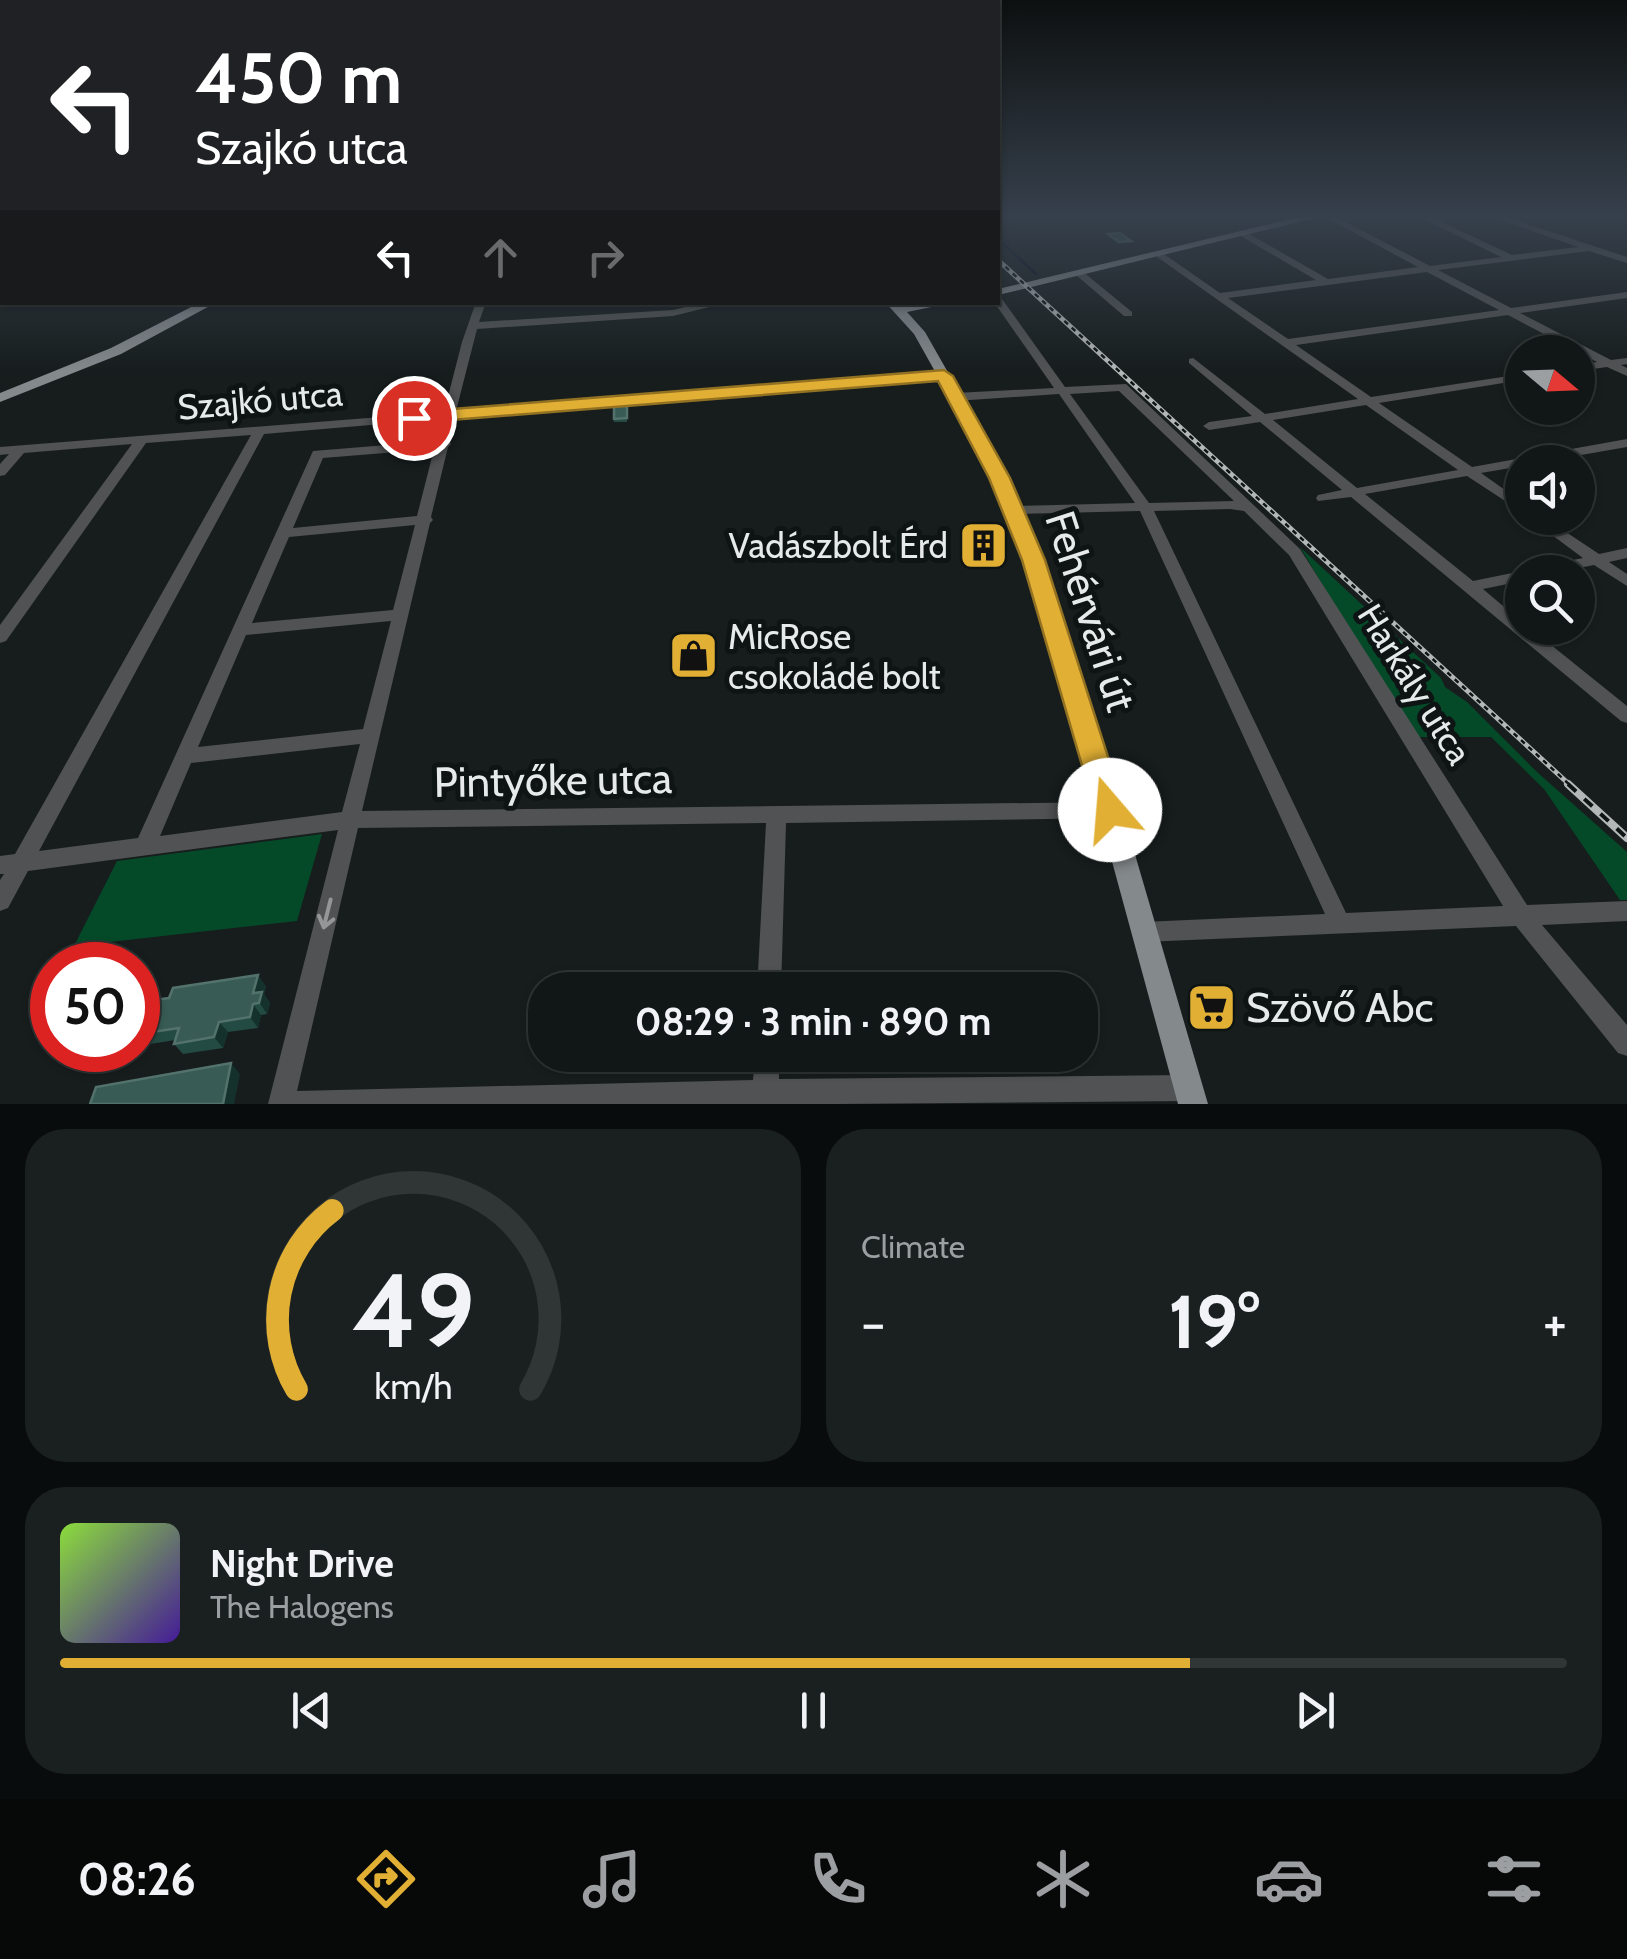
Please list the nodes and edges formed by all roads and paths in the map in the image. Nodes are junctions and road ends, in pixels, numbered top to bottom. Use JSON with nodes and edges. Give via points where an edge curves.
{"nodes":[{"id":1,"x":1094,"y":269,"type":"edge"},
{"id":2,"x":1179,"y":269,"type":"edge"},
{"id":3,"x":1303,"y":269,"type":"edge"},
{"id":4,"x":1428,"y":269,"type":"junction"},
{"id":5,"x":1432,"y":269,"type":"edge"},
{"id":6,"x":1079,"y":272,"type":"junction"},
{"id":7,"x":1326,"y":282,"type":"junction"},
{"id":8,"x":1000,"y":292,"type":"edge"},
{"id":9,"x":1627,"y":295,"type":"edge"},
{"id":10,"x":1218,"y":296,"type":"junction"},
{"id":11,"x":1000,"y":304,"type":"edge"},
{"id":12,"x":205,"y":305,"type":"edge"},
{"id":13,"x":480,"y":305,"type":"edge"},
{"id":14,"x":710,"y":305,"type":"edge"},
{"id":15,"x":907,"y":306,"type":"edge"},
{"id":16,"x":1510,"y":312,"type":"junction"},
{"id":17,"x":1128,"y":314,"type":"dead end"},
{"id":18,"x":473,"y":326,"type":"junction"},
{"id":19,"x":1286,"y":343,"type":"junction"},
{"id":20,"x":1193,"y":361,"type":"dead end"},
{"id":21,"x":1627,"y":361,"type":"edge"},
{"id":22,"x":1608,"y":364,"type":"junction"},
{"id":23,"x":1595,"y":366,"type":"edge"},
{"id":24,"x":1627,"y":373,"type":"edge"},
{"id":25,"x":944,"y":376,"type":"junction"},
{"id":26,"x":1505,"y":380,"type":"edge"},
{"id":27,"x":1062,"y":390,"type":"junction"},
{"id":28,"x":955,"y":397,"type":"junction"},
{"id":29,"x":0,"y":398,"type":"edge"},
{"id":30,"x":1368,"y":400,"type":"junction"},
{"id":31,"x":452,"y":415,"type":"junction"},
{"id":32,"x":1263,"y":418,"type":"junction"},
{"id":33,"x":1209,"y":426,"type":"dead end"},
{"id":34,"x":260,"y":430,"type":"junction"},
{"id":35,"x":142,"y":440,"type":"junction"},
{"id":36,"x":1627,"y":443,"type":"edge"},
{"id":37,"x":446,"y":444,"type":"junction"},
{"id":38,"x":20,"y":450,"type":"junction"},
{"id":39,"x":0,"y":451,"type":"edge"},
{"id":40,"x":0,"y":472,"type":"edge"},
{"id":41,"x":1471,"y":472,"type":"junction"},
{"id":42,"x":1354,"y":494,"type":"junction"},
{"id":43,"x":1505,"y":496,"type":"edge"},
{"id":44,"x":1323,"y":498,"type":"dead end"},
{"id":45,"x":1145,"y":508,"type":"junction"},
{"id":46,"x":1250,"y":508,"type":"junction"},
{"id":47,"x":1014,"y":510,"type":"junction"},
{"id":48,"x":426,"y":520,"type":"junction"},
{"id":49,"x":284,"y":532,"type":"junction"},
{"id":50,"x":1560,"y":535,"type":"edge"},
{"id":51,"x":1627,"y":553,"type":"edge"},
{"id":52,"x":1596,"y":560,"type":"junction"},
{"id":53,"x":1505,"y":580,"type":"edge"},
{"id":54,"x":1627,"y":581,"type":"edge"},
{"id":55,"x":1470,"y":587,"type":"junction"},
{"id":56,"x":400,"y":616,"type":"junction"},
{"id":57,"x":240,"y":630,"type":"junction"},
{"id":58,"x":0,"y":636,"type":"edge"},
{"id":59,"x":1624,"y":710,"type":"edge"},
{"id":60,"x":372,"y":735,"type":"junction"},
{"id":61,"x":186,"y":756,"type":"junction"},
{"id":62,"x":1110,"y":810,"type":"junction"},
{"id":63,"x":776,"y":814,"type":"junction"},
{"id":64,"x":350,"y":820,"type":"junction"},
{"id":65,"x":146,"y":846,"type":"junction"},
{"id":66,"x":10,"y":864,"type":"edge"},
{"id":67,"x":0,"y":902,"type":"edge"},
{"id":68,"x":1627,"y":911,"type":"edge"},
{"id":69,"x":1522,"y":917,"type":"junction"},
{"id":70,"x":1340,"y":922,"type":"junction"},
{"id":71,"x":1142,"y":932,"type":"junction"},
{"id":72,"x":771,"y":972,"type":"edge"},
{"id":73,"x":1627,"y":1044,"type":"edge"},
{"id":74,"x":766,"y":1072,"type":"edge"},
{"id":75,"x":1191,"y":1096,"type":"edge"},
{"id":76,"x":765,"y":1098,"type":"edge"},
{"id":77,"x":282,"y":1104,"type":"edge"}],
"edges":[{"from":1,"to":6,"type":"main road"},
{"from":2,"to":10,"type":"street"},
{"from":3,"to":7,"type":"street"},
{"from":4,"to":5,"type":"street"},
{"from":4,"to":7,"type":"street"},
{"from":4,"to":16,"type":"street"},
{"from":6,"to":8,"type":"main road"},
{"from":6,"to":17,"type":"street"},
{"from":7,"to":10,"type":"street"},
{"from":9,"to":16,"type":"street"},
{"from":10,"to":19,"type":"street"},
{"from":11,"to":27,"type":"street"},
{"from":12,"to":29,"type":"main road","via":[[116,352]]},
{"from":13,"to":18,"type":"street"},
{"from":14,"to":18,"type":"street"},
{"from":15,"to":25,"type":"main road","name":"Fehérvári út"},
{"from":16,"to":19,"type":"street"},
{"from":16,"to":22,"type":"street"},
{"from":18,"to":31,"type":"street"},
{"from":19,"to":30,"type":"street"},
{"from":20,"to":32,"type":"street"},
{"from":21,"to":22,"type":"street"},
{"from":22,"to":23,"type":"street"},
{"from":22,"to":24,"type":"street"},
{"from":25,"to":28,"type":"main road","name":"Fehérvári út"},
{"from":25,"to":31,"type":"street","name":"Szajkó utca"},
{"from":26,"to":30,"type":"street"},
{"from":27,"to":28,"type":"street"},
{"from":27,"to":45,"type":"street"},
{"from":27,"to":46,"type":"street","name":"Harkály utca","via":[[1126,390]]},
{"from":28,"to":47,"type":"main road","name":"Fehérvári út"},
{"from":30,"to":32,"type":"street"},
{"from":30,"to":41,"type":"street"},
{"from":31,"to":34,"type":"street","name":"Szajkó utca"},
{"from":31,"to":37,"type":"street"},
{"from":32,"to":33,"type":"street"},
{"from":32,"to":42,"type":"street"},
{"from":34,"to":35,"type":"street","name":"Szajkó utca"},
{"from":34,"to":66,"type":"street"},
{"from":35,"to":38,"type":"street","name":"Szajkó utca"},
{"from":35,"to":58,"type":"street"},
{"from":36,"to":41,"type":"street"},
{"from":37,"to":48,"type":"street"},
{"from":37,"to":49,"type":"street","via":[[318,454]]},
{"from":38,"to":39,"type":"street","name":"Szajkó utca"},
{"from":38,"to":40,"type":"street"},
{"from":41,"to":42,"type":"street"},
{"from":41,"to":43,"type":"street"},
{"from":42,"to":44,"type":"street"},
{"from":42,"to":55,"type":"street"},
{"from":45,"to":46,"type":"street"},
{"from":45,"to":47,"type":"street"},
{"from":45,"to":70,"type":"street"},
{"from":46,"to":69,"type":"street","name":"Harkály utca","via":[[1295,552]]},
{"from":47,"to":62,"type":"main road","name":"Fehérvári út"},
{"from":48,"to":49,"type":"street"},
{"from":48,"to":56,"type":"street"},
{"from":49,"to":57,"type":"street"},
{"from":50,"to":52,"type":"street"},
{"from":51,"to":52,"type":"street"},
{"from":52,"to":54,"type":"street"},
{"from":53,"to":55,"type":"street"},
{"from":55,"to":59,"type":"street"},
{"from":56,"to":57,"type":"street"},
{"from":56,"to":60,"type":"street"},
{"from":57,"to":61,"type":"street"},
{"from":60,"to":61,"type":"street"},
{"from":60,"to":64,"type":"street"},
{"from":61,"to":65,"type":"street"},
{"from":62,"to":63,"type":"street","name":"Pintyőke utca"},
{"from":62,"to":71,"type":"main road","name":"Fehérvári út"},
{"from":63,"to":64,"type":"street","name":"Pintyőke utca"},
{"from":63,"to":72,"type":"street"},
{"from":64,"to":65,"type":"street","name":"Pintyőke utca"},
{"from":64,"to":77,"type":"street","one_way":true},
{"from":65,"to":66,"type":"street","name":"Pintyőke utca"},
{"from":66,"to":67,"type":"street"},
{"from":68,"to":69,"type":"street"},
{"from":69,"to":70,"type":"street"},
{"from":69,"to":73,"type":"street","name":"Harkály utca"},
{"from":70,"to":71,"type":"street"},
{"from":71,"to":75,"type":"main road","name":"Fehérvári út"},
{"from":74,"to":76,"type":"street"},
{"from":75,"to":76,"type":"street"},
{"from":76,"to":77,"type":"street"}]}
